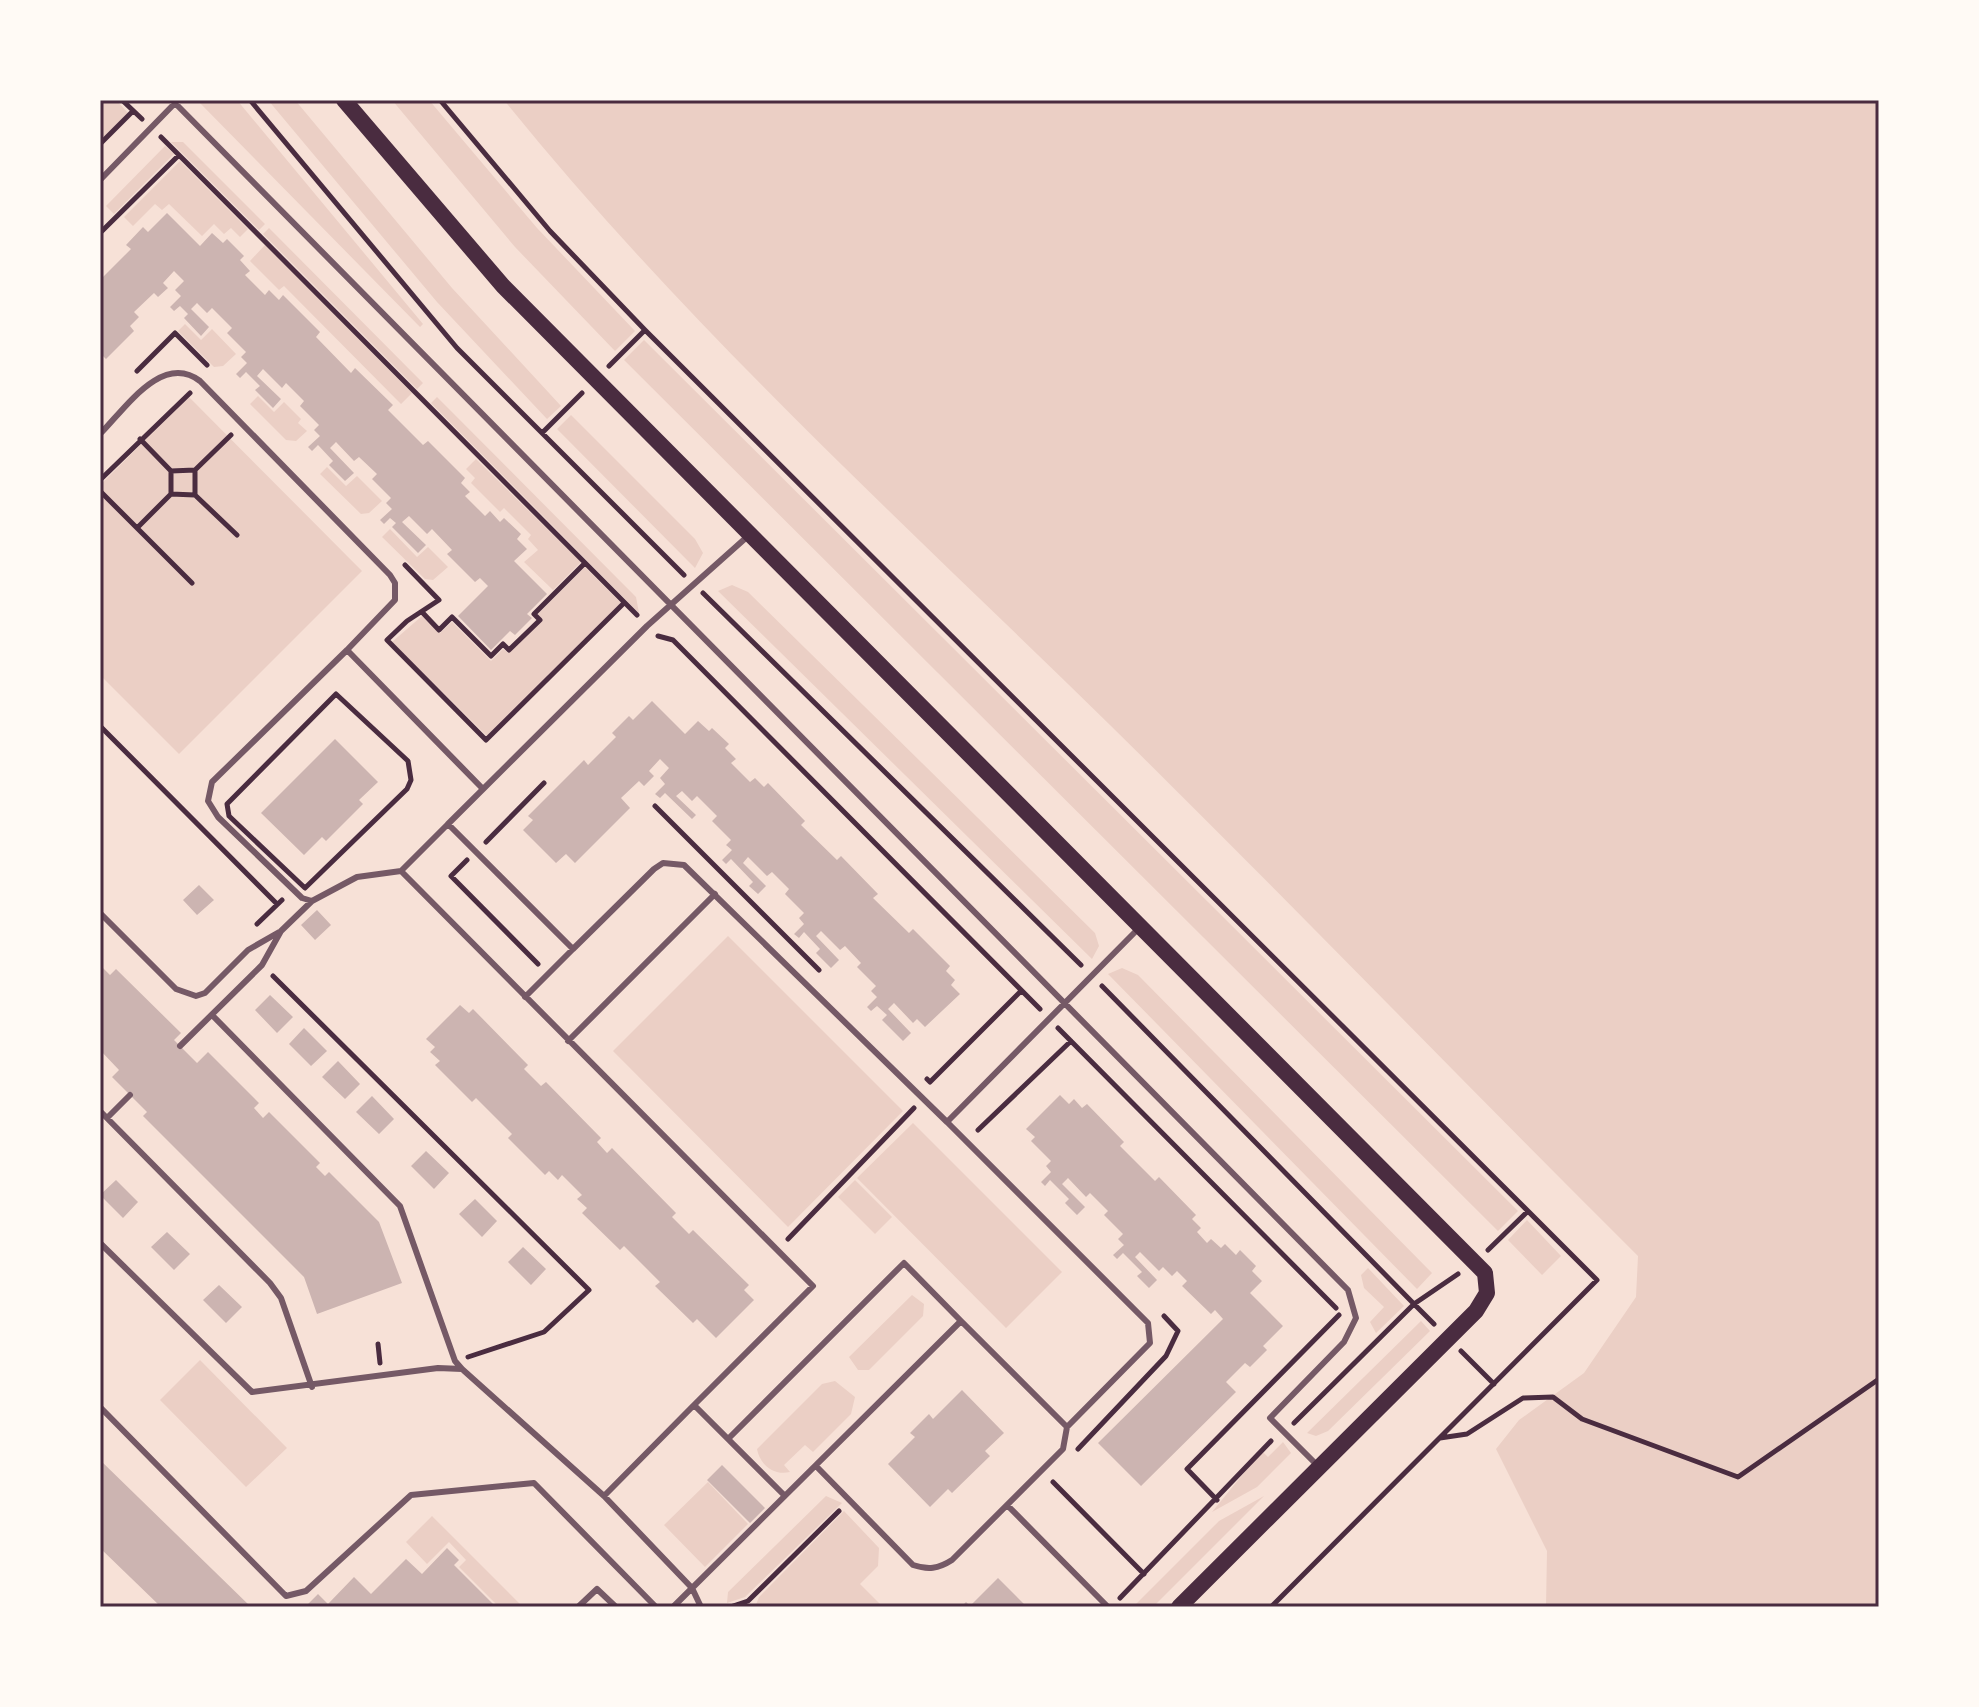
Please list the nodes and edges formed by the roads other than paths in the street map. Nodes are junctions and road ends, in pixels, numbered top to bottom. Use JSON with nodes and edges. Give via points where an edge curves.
{"nodes":[{"id":1,"x":344,"y":100,"type":"edge"},
{"id":2,"x":175,"y":101,"type":"edge"},
{"id":3,"x":100,"y":180,"type":"edge"},
{"id":4,"x":100,"y":434,"type":"edge"},
{"id":5,"x":749,"y":535,"type":"junction"},
{"id":6,"x":672,"y":604,"type":"junction"},
{"id":7,"x":347,"y":650,"type":"junction"},
{"id":8,"x":483,"y":789,"type":"junction"},
{"id":9,"x":448,"y":824,"type":"junction"},
{"id":10,"x":401,"y":871,"type":"junction"},
{"id":11,"x":715,"y":894,"type":"junction"},
{"id":12,"x":312,"y":901,"type":"junction"},
{"id":13,"x":100,"y":913,"type":"edge"},
{"id":14,"x":1140,"y":927,"type":"junction"},
{"id":15,"x":281,"y":931,"type":"junction"},
{"id":16,"x":573,"y":949,"type":"junction"},
{"id":17,"x":525,"y":997,"type":"junction"},
{"id":18,"x":1065,"y":1002,"type":"junction"},
{"id":19,"x":212,"y":1015,"type":"junction"},
{"id":20,"x":568,"y":1041,"type":"junction"},
{"id":21,"x":180,"y":1046,"type":"dead end"},
{"id":22,"x":130,"y":1095,"type":"dead end"},
{"id":23,"x":100,"y":1111,"type":"edge"},
{"id":24,"x":107,"y":1118,"type":"junction"},
{"id":25,"x":947,"y":1122,"type":"junction"},
{"id":26,"x":100,"y":1243,"type":"edge"},
{"id":27,"x":961,"y":1321,"type":"junction"},
{"id":28,"x":462,"y":1369,"type":"junction"},
{"id":29,"x":312,"y":1387,"type":"junction"},
{"id":30,"x":694,"y":1405,"type":"junction"},
{"id":31,"x":100,"y":1407,"type":"edge"},
{"id":32,"x":1067,"y":1427,"type":"junction"},
{"id":33,"x":728,"y":1439,"type":"junction"},
{"id":34,"x":816,"y":1466,"type":"junction"},
{"id":35,"x":1319,"y":1468,"type":"junction"},
{"id":36,"x":604,"y":1496,"type":"junction"},
{"id":37,"x":785,"y":1496,"type":"junction"},
{"id":38,"x":1007,"y":1505,"type":"junction"},
{"id":39,"x":692,"y":1588,"type":"junction"},
{"id":40,"x":578,"y":1607,"type":"edge"},
{"id":41,"x":616,"y":1607,"type":"edge"},
{"id":42,"x":656,"y":1607,"type":"edge"},
{"id":43,"x":673,"y":1607,"type":"edge"},
{"id":44,"x":701,"y":1607,"type":"edge"},
{"id":45,"x":1108,"y":1607,"type":"edge"},
{"id":46,"x":1179,"y":1607,"type":"edge"}],
"edges":[{"from":1,"to":5,"type":"main road","via":[[503,286]]},
{"from":2,"to":3,"type":"lane"},
{"from":2,"to":6,"type":"lane"},
{"from":4,"to":7,"type":"lane","via":[[159,376],[191,374],[390,575],[396,592],[388,609]]},
{"from":5,"to":6,"type":"lane"},
{"from":5,"to":14,"type":"main road"},
{"from":6,"to":8,"type":"lane"},
{"from":6,"to":18,"type":"lane"},
{"from":7,"to":8,"type":"lane"},
{"from":7,"to":12,"type":"lane","via":[[208,791],[218,817],[292,891]]},
{"from":8,"to":9,"type":"lane"},
{"from":9,"to":10,"type":"lane"},
{"from":9,"to":16,"type":"lane"},
{"from":10,"to":12,"type":"lane","via":[[357,877]]},
{"from":10,"to":17,"type":"lane"},
{"from":11,"to":16,"type":"lane","via":[[684,865],[663,863]]},
{"from":11,"to":20,"type":"lane"},
{"from":11,"to":25,"type":"lane"},
{"from":12,"to":15,"type":"lane"},
{"from":13,"to":15,"type":"lane","via":[[186,995],[205,993],[248,950]]},
{"from":14,"to":18,"type":"lane"},
{"from":14,"to":35,"type":"main road","via":[[1485,1273],[1487,1293],[1476,1311]]},
{"from":15,"to":19,"type":"lane","via":[[262,965]]},
{"from":16,"to":17,"type":"lane"},
{"from":17,"to":20,"type":"lane"},
{"from":18,"to":25,"type":"lane"},
{"from":18,"to":35,"type":"lane","via":[[1348,1290],[1356,1318],[1344,1342],[1270,1418]]},
{"from":19,"to":21,"type":"lane"},
{"from":19,"to":28,"type":"lane","via":[[400,1206]]},
{"from":20,"to":30,"type":"lane","via":[[813,1286]]},
{"from":22,"to":24,"type":"lane"},
{"from":23,"to":24,"type":"lane"},
{"from":24,"to":29,"type":"lane","via":[[270,1283],[281,1298]]},
{"from":25,"to":32,"type":"lane","via":[[1151,1329],[1150,1343]]},
{"from":26,"to":29,"type":"lane","via":[[252,1392]]},
{"from":27,"to":32,"type":"lane"},
{"from":27,"to":33,"type":"lane","via":[[904,1263]]},
{"from":27,"to":34,"type":"lane"},
{"from":28,"to":29,"type":"lane"},
{"from":28,"to":36,"type":"lane"},
{"from":30,"to":33,"type":"lane"},
{"from":30,"to":36,"type":"lane"},
{"from":31,"to":42,"type":"lane","via":[[286,1596],[306,1591],[411,1495],[534,1483]]},
{"from":32,"to":38,"type":"lane","via":[[1063,1449]]},
{"from":33,"to":37,"type":"lane"},
{"from":34,"to":37,"type":"lane"},
{"from":34,"to":38,"type":"lane","via":[[913,1565],[925,1569],[952,1560]]},
{"from":35,"to":46,"type":"main road"},
{"from":36,"to":39,"type":"lane"},
{"from":37,"to":39,"type":"lane"},
{"from":38,"to":45,"type":"lane"},
{"from":39,"to":43,"type":"lane"},
{"from":39,"to":44,"type":"lane"},
{"from":40,"to":41,"type":"lane","via":[[597,1589]]}]}
